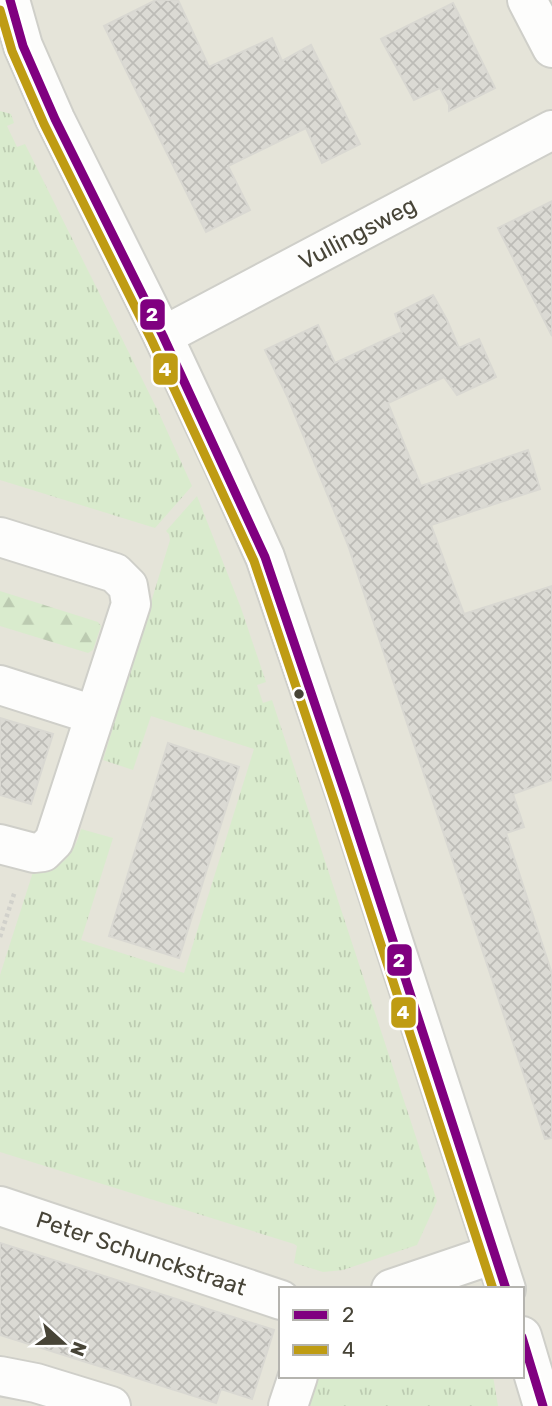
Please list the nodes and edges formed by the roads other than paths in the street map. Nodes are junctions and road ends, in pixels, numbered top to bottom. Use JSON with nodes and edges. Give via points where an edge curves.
{"nodes":[{"id":1,"x":10,"y":0,"type":"edge"},
{"id":2,"x":527,"y":0,"type":"edge"},
{"id":3,"x":552,"y":48,"type":"edge"},
{"id":4,"x":11,"y":52,"type":"edge"},
{"id":5,"x":552,"y":130,"type":"edge"},
{"id":6,"x":163,"y":336,"type":"junction"},
{"id":7,"x":0,"y":537,"type":"edge"},
{"id":8,"x":0,"y":685,"type":"edge"},
{"id":9,"x":94,"y":715,"type":"junction"},
{"id":10,"x":0,"y":844,"type":"edge"},
{"id":11,"x":0,"y":1206,"type":"edge"},
{"id":12,"x":500,"y":1271,"type":"edge"},
{"id":13,"x":403,"y":1287,"type":"edge"},
{"id":14,"x":279,"y":1299,"type":"edge"},
{"id":15,"x":535,"y":1350,"type":"edge"},
{"id":16,"x":0,"y":1376,"type":"edge"},
{"id":17,"x":298,"y":1378,"type":"edge"},
{"id":18,"x":111,"y":1406,"type":"edge"},
{"id":19,"x":288,"y":1406,"type":"edge"},
{"id":20,"x":543,"y":1406,"type":"edge"}],
"edges":[{"from":1,"to":4,"type":"street"},
{"from":2,"to":3,"type":"street"},
{"from":4,"to":6,"type":"street","via":[[55,119]]},
{"from":5,"to":6,"type":"street","name":"Vullingsweg"},
{"from":6,"to":12,"type":"street","via":[[265,557]]},
{"from":7,"to":9,"type":"street","via":[[115,573],[128,586],[131,604]]},
{"from":8,"to":9,"type":"street"},
{"from":9,"to":10,"type":"street","via":[[54,841],[43,852],[34,853]]},
{"from":11,"to":14,"type":"street","name":"Peter Schunckstraat"},
{"from":12,"to":13,"type":"street"},
{"from":15,"to":20,"type":"street"},
{"from":16,"to":18,"type":"street"},
{"from":17,"to":19,"type":"street"}]}
